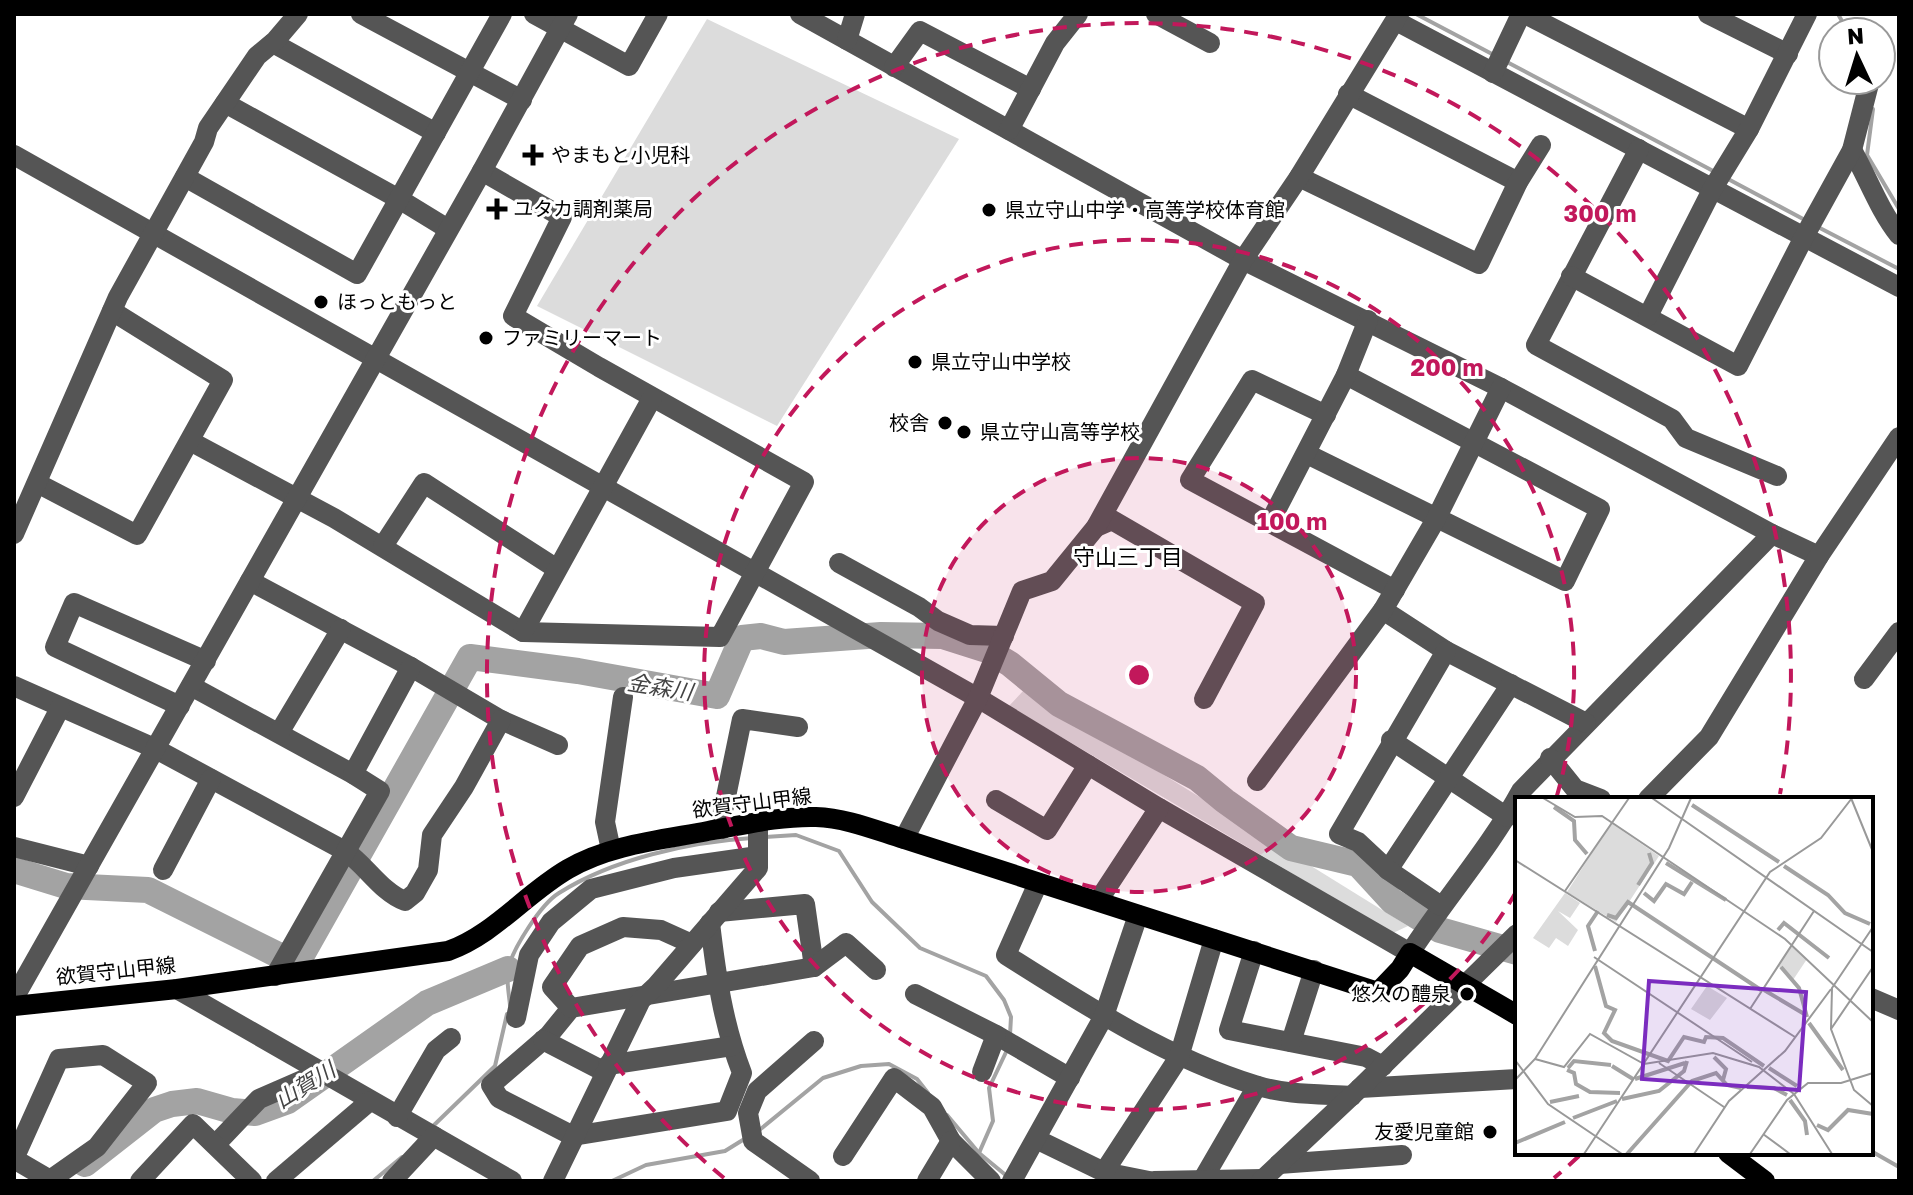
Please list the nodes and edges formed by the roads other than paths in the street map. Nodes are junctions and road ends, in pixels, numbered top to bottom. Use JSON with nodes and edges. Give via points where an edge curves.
{"nodes":[{"id":1,"x":298,"y":14,"type":"edge"},
{"id":2,"x":361,"y":14,"type":"edge"},
{"id":3,"x":502,"y":14,"type":"edge"},
{"id":4,"x":534,"y":14,"type":"edge"},
{"id":5,"x":658,"y":14,"type":"edge"},
{"id":6,"x":800,"y":14,"type":"edge"},
{"id":7,"x":855,"y":14,"type":"edge"},
{"id":8,"x":1077,"y":14,"type":"edge"},
{"id":9,"x":1156,"y":14,"type":"edge"},
{"id":10,"x":1523,"y":14,"type":"edge"},
{"id":11,"x":1708,"y":14,"type":"edge"},
{"id":12,"x":1807,"y":14,"type":"edge"},
{"id":13,"x":1397,"y":17,"type":"edge"},
{"id":14,"x":564,"y":21,"type":"edge"},
{"id":15,"x":847,"y":40,"type":"junction"},
{"id":16,"x":273,"y":43,"type":"junction"},
{"id":17,"x":1210,"y":43,"type":"dead end"},
{"id":18,"x":1788,"y":54,"type":"junction"},
{"id":19,"x":894,"y":67,"type":"junction"},
{"id":20,"x":470,"y":72,"type":"junction"},
{"id":21,"x":1493,"y":73,"type":"junction"},
{"id":22,"x":1031,"y":89,"type":"junction"},
{"id":23,"x":1348,"y":94,"type":"junction"},
{"id":24,"x":1866,"y":96,"type":"edge"},
{"id":25,"x":522,"y":100,"type":"junction"},
{"id":26,"x":225,"y":103,"type":"junction"},
{"id":27,"x":1749,"y":129,"type":"junction"},
{"id":28,"x":1009,"y":130,"type":"junction"},
{"id":29,"x":436,"y":133,"type":"junction"},
{"id":30,"x":1541,"y":145,"type":"dead end"},
{"id":31,"x":1639,"y":149,"type":"junction"},
{"id":32,"x":1852,"y":150,"type":"junction"},
{"id":33,"x":14,"y":155,"type":"edge"},
{"id":34,"x":482,"y":171,"type":"junction"},
{"id":35,"x":185,"y":177,"type":"junction"},
{"id":36,"x":1299,"y":177,"type":"junction"},
{"id":37,"x":1518,"y":182,"type":"junction"},
{"id":38,"x":1713,"y":188,"type":"junction"},
{"id":39,"x":399,"y":199,"type":"junction"},
{"id":40,"x":448,"y":229,"type":"junction"},
{"id":41,"x":154,"y":232,"type":"junction"},
{"id":42,"x":1899,"y":235,"type":"edge"},
{"id":43,"x":1804,"y":237,"type":"junction"},
{"id":44,"x":1243,"y":260,"type":"junction"},
{"id":45,"x":1571,"y":276,"type":"junction"},
{"id":46,"x":1899,"y":287,"type":"edge"},
{"id":47,"x":112,"y":311,"type":"junction"},
{"id":48,"x":1648,"y":316,"type":"junction"},
{"id":49,"x":1368,"y":320,"type":"junction"},
{"id":50,"x":375,"y":359,"type":"junction"},
{"id":51,"x":1346,"y":375,"type":"junction"},
{"id":52,"x":1501,"y":388,"type":"junction"},
{"id":53,"x":652,"y":398,"type":"junction"},
{"id":54,"x":1326,"y":415,"type":"junction"},
{"id":55,"x":1899,"y":437,"type":"edge"},
{"id":56,"x":190,"y":441,"type":"junction"},
{"id":57,"x":1472,"y":444,"type":"junction"},
{"id":58,"x":1307,"y":454,"type":"junction"},
{"id":59,"x":1777,"y":476,"type":"dead end"},
{"id":60,"x":37,"y":483,"type":"junction"},
{"id":61,"x":602,"y":486,"type":"junction"},
{"id":62,"x":297,"y":498,"type":"junction"},
{"id":63,"x":1436,"y":519,"type":"junction"},
{"id":64,"x":1270,"y":522,"type":"junction"},
{"id":65,"x":1096,"y":527,"type":"junction"},
{"id":66,"x":14,"y":534,"type":"edge"},
{"id":67,"x":1772,"y":534,"type":"junction"},
{"id":68,"x":383,"y":546,"type":"junction"},
{"id":69,"x":1819,"y":556,"type":"junction"},
{"id":70,"x":839,"y":563,"type":"dead end"},
{"id":71,"x":557,"y":569,"type":"junction"},
{"id":72,"x":754,"y":573,"type":"junction"},
{"id":73,"x":250,"y":581,"type":"junction"},
{"id":74,"x":1395,"y":590,"type":"junction"},
{"id":75,"x":1383,"y":610,"type":"junction"},
{"id":76,"x":341,"y":629,"type":"junction"},
{"id":77,"x":523,"y":632,"type":"junction"},
{"id":78,"x":1899,"y":632,"type":"edge"},
{"id":79,"x":1004,"y":636,"type":"junction"},
{"id":80,"x":1446,"y":651,"type":"junction"},
{"id":81,"x":206,"y":661,"type":"junction"},
{"id":82,"x":411,"y":667,"type":"junction"},
{"id":83,"x":1864,"y":679,"type":"dead end"},
{"id":84,"x":1511,"y":684,"type":"junction"},
{"id":85,"x":14,"y":686,"type":"edge"},
{"id":86,"x":191,"y":686,"type":"junction"},
{"id":87,"x":623,"y":697,"type":"dead end"},
{"id":88,"x":978,"y":698,"type":"junction"},
{"id":89,"x":1204,"y":699,"type":"dead end"},
{"id":90,"x":180,"y":706,"type":"junction"},
{"id":91,"x":60,"y":708,"type":"junction"},
{"id":92,"x":501,"y":720,"type":"junction"},
{"id":93,"x":1586,"y":723,"type":"junction"},
{"id":94,"x":798,"y":727,"type":"dead end"},
{"id":95,"x":279,"y":733,"type":"junction"},
{"id":96,"x":1391,"y":740,"type":"junction"},
{"id":97,"x":558,"y":745,"type":"dead end"},
{"id":98,"x":154,"y":748,"type":"junction"},
{"id":99,"x":1550,"y":758,"type":"junction"},
{"id":100,"x":1088,"y":765,"type":"junction"},
{"id":101,"x":353,"y":774,"type":"junction"},
{"id":102,"x":211,"y":779,"type":"junction"},
{"id":103,"x":1448,"y":779,"type":"junction"},
{"id":104,"x":1257,"y":781,"type":"dead end"},
{"id":105,"x":16,"y":788,"type":"edge"},
{"id":106,"x":1518,"y":797,"type":"edge"},
{"id":107,"x":1596,"y":797,"type":"edge"},
{"id":108,"x":1650,"y":797,"type":"edge"},
{"id":109,"x":996,"y":800,"type":"dead end"},
{"id":110,"x":1515,"y":802,"type":"edge"},
{"id":111,"x":1159,"y":808,"type":"junction"},
{"id":112,"x":1507,"y":817,"type":"junction"},
{"id":113,"x":758,"y":822,"type":"junction"},
{"id":114,"x":723,"y":829,"type":"junction"},
{"id":115,"x":904,"y":839,"type":"junction"},
{"id":116,"x":14,"y":847,"type":"edge"},
{"id":117,"x":611,"y":850,"type":"junction"},
{"id":118,"x":345,"y":851,"type":"junction"},
{"id":119,"x":758,"y":856,"type":"junction"},
{"id":120,"x":89,"y":866,"type":"junction"},
{"id":121,"x":163,"y":870,"type":"dead end"},
{"id":122,"x":1388,"y":870,"type":"junction"},
{"id":123,"x":1038,"y":883,"type":"junction"},
{"id":124,"x":1098,"y":901,"type":"junction"},
{"id":125,"x":1441,"y":906,"type":"junction"},
{"id":126,"x":1138,"y":915,"type":"junction"},
{"id":127,"x":714,"y":918,"type":"junction"},
{"id":128,"x":1515,"y":936,"type":"edge"},
{"id":129,"x":1214,"y":939,"type":"junction"},
{"id":130,"x":692,"y":944,"type":"junction"},
{"id":131,"x":1254,"y":951,"type":"junction"},
{"id":132,"x":1410,"y":953,"type":"junction"},
{"id":133,"x":814,"y":967,"type":"junction"},
{"id":134,"x":876,"y":970,"type":"dead end"},
{"id":135,"x":1314,"y":970,"type":"junction"},
{"id":136,"x":275,"y":976,"type":"junction"},
{"id":137,"x":718,"y":983,"type":"junction"},
{"id":138,"x":1467,"y":985,"type":"junction"},
{"id":139,"x":177,"y":989,"type":"junction"},
{"id":140,"x":915,"y":994,"type":"dead end"},
{"id":141,"x":644,"y":997,"type":"junction"},
{"id":142,"x":14,"y":998,"type":"edge"},
{"id":143,"x":1873,"y":999,"type":"edge"},
{"id":144,"x":14,"y":1006,"type":"edge"},
{"id":145,"x":571,"y":1008,"type":"junction"},
{"id":146,"x":1899,"y":1010,"type":"edge"},
{"id":147,"x":1515,"y":1014,"type":"edge"},
{"id":148,"x":1104,"y":1016,"type":"junction"},
{"id":149,"x":516,"y":1018,"type":"dead end"},
{"id":150,"x":996,"y":1035,"type":"junction"},
{"id":151,"x":451,"y":1038,"type":"dead end"},
{"id":152,"x":543,"y":1040,"type":"junction"},
{"id":153,"x":814,"y":1041,"type":"dead end"},
{"id":154,"x":1291,"y":1042,"type":"junction"},
{"id":155,"x":732,"y":1046,"type":"junction"},
{"id":156,"x":1179,"y":1057,"type":"junction"},
{"id":157,"x":1383,"y":1066,"type":"junction"},
{"id":158,"x":606,"y":1068,"type":"junction"},
{"id":159,"x":321,"y":1072,"type":"junction"},
{"id":160,"x":982,"y":1072,"type":"dead end"},
{"id":161,"x":1070,"y":1078,"type":"junction"},
{"id":162,"x":1515,"y":1079,"type":"edge"},
{"id":163,"x":1257,"y":1086,"type":"junction"},
{"id":164,"x":1356,"y":1092,"type":"junction"},
{"id":165,"x":370,"y":1101,"type":"junction"},
{"id":166,"x":397,"y":1117,"type":"junction"},
{"id":167,"x":434,"y":1136,"type":"junction"},
{"id":168,"x":573,"y":1136,"type":"junction"},
{"id":169,"x":1036,"y":1139,"type":"junction"},
{"id":170,"x":951,"y":1141,"type":"junction"},
{"id":171,"x":216,"y":1144,"type":"junction"},
{"id":172,"x":1402,"y":1155,"type":"dead end"},
{"id":173,"x":1731,"y":1155,"type":"edge"},
{"id":174,"x":843,"y":1156,"type":"dead end"},
{"id":175,"x":14,"y":1159,"type":"edge"},
{"id":176,"x":1279,"y":1164,"type":"junction"},
{"id":177,"x":1104,"y":1172,"type":"junction"},
{"id":178,"x":1015,"y":1176,"type":"edge"},
{"id":179,"x":146,"y":1179,"type":"edge"},
{"id":180,"x":1203,"y":1179,"type":"junction"},
{"id":181,"x":1262,"y":1180,"type":"edge"},
{"id":182,"x":252,"y":1181,"type":"edge"},
{"id":183,"x":276,"y":1181,"type":"edge"},
{"id":184,"x":392,"y":1181,"type":"edge"},
{"id":185,"x":512,"y":1181,"type":"edge"},
{"id":186,"x":553,"y":1181,"type":"edge"},
{"id":187,"x":810,"y":1181,"type":"edge"},
{"id":188,"x":927,"y":1181,"type":"edge"},
{"id":189,"x":991,"y":1181,"type":"edge"},
{"id":190,"x":1151,"y":1181,"type":"edge"},
{"id":191,"x":1765,"y":1181,"type":"edge"}],
"edges":[{"from":1,"to":16,"type":"street"},
{"from":2,"to":20,"type":"street"},
{"from":3,"to":20,"type":"street"},
{"from":4,"to":14,"type":"street"},
{"from":5,"to":14,"type":"street","via":[[629,66]]},
{"from":6,"to":15,"type":"street"},
{"from":7,"to":15,"type":"street"},
{"from":8,"to":22,"type":"street"},
{"from":9,"to":17,"type":"street"},
{"from":10,"to":21,"type":"street"},
{"from":10,"to":27,"type":"street"},
{"from":11,"to":18,"type":"street"},
{"from":12,"to":18,"type":"street"},
{"from":13,"to":21,"type":"street"},
{"from":13,"to":23,"type":"street"},
{"from":14,"to":25,"type":"street"},
{"from":15,"to":19,"type":"street"},
{"from":16,"to":26,"type":"street","via":[[257,56]]},
{"from":16,"to":29,"type":"street"},
{"from":18,"to":27,"type":"street"},
{"from":19,"to":22,"type":"street","via":[[920,31]]},
{"from":19,"to":28,"type":"street"},
{"from":20,"to":25,"type":"street"},
{"from":20,"to":29,"type":"street"},
{"from":21,"to":31,"type":"street"},
{"from":22,"to":28,"type":"street"},
{"from":23,"to":36,"type":"street"},
{"from":23,"to":37,"type":"street"},
{"from":24,"to":32,"type":"street"},
{"from":25,"to":34,"type":"street"},
{"from":26,"to":35,"type":"street"},
{"from":26,"to":39,"type":"street"},
{"from":27,"to":38,"type":"street"},
{"from":28,"to":44,"type":"street"},
{"from":29,"to":39,"type":"street"},
{"from":30,"to":37,"type":"street"},
{"from":31,"to":38,"type":"street"},
{"from":31,"to":45,"type":"street"},
{"from":32,"to":42,"type":"street"},
{"from":32,"to":43,"type":"street"},
{"from":33,"to":41,"type":"street"},
{"from":34,"to":40,"type":"street"},
{"from":34,"to":53,"type":"street","via":[[562,217],[513,316]]},
{"from":35,"to":39,"type":"street","via":[[357,274]]},
{"from":35,"to":41,"type":"street"},
{"from":36,"to":37,"type":"street","via":[[1479,264]]},
{"from":36,"to":44,"type":"street"},
{"from":38,"to":43,"type":"street"},
{"from":38,"to":48,"type":"street"},
{"from":39,"to":40,"type":"street"},
{"from":40,"to":50,"type":"street"},
{"from":41,"to":47,"type":"street"},
{"from":41,"to":50,"type":"street"},
{"from":43,"to":46,"type":"street"},
{"from":43,"to":48,"type":"street","via":[[1738,366]]},
{"from":44,"to":49,"type":"street"},
{"from":44,"to":65,"type":"street"},
{"from":45,"to":48,"type":"street"},
{"from":45,"to":59,"type":"street","via":[[1536,345],[1672,419],[1686,438]]},
{"from":47,"to":56,"type":"street","via":[[223,380]]},
{"from":47,"to":60,"type":"street"},
{"from":49,"to":51,"type":"street"},
{"from":49,"to":52,"type":"street"},
{"from":50,"to":61,"type":"street"},
{"from":50,"to":62,"type":"street"},
{"from":51,"to":54,"type":"street"},
{"from":51,"to":57,"type":"street"},
{"from":52,"to":57,"type":"street"},
{"from":52,"to":67,"type":"street"},
{"from":53,"to":61,"type":"street"},
{"from":53,"to":72,"type":"street","via":[[804,482]]},
{"from":54,"to":58,"type":"street"},
{"from":54,"to":64,"type":"street","via":[[1252,380],[1190,480]]},
{"from":55,"to":69,"type":"street"},
{"from":56,"to":60,"type":"street","via":[[137,535]]},
{"from":56,"to":62,"type":"street"},
{"from":57,"to":63,"type":"street"},
{"from":57,"to":63,"type":"street","via":[[1600,509],[1565,581]]},
{"from":58,"to":63,"type":"street"},
{"from":58,"to":64,"type":"street"},
{"from":60,"to":66,"type":"street"},
{"from":61,"to":71,"type":"street"},
{"from":61,"to":72,"type":"street"},
{"from":62,"to":68,"type":"street"},
{"from":62,"to":73,"type":"street"},
{"from":63,"to":74,"type":"street"},
{"from":64,"to":74,"type":"street"},
{"from":65,"to":79,"type":"street","via":[[1052,581],[1022,591]]},
{"from":65,"to":89,"type":"street","via":[[1112,520],[1255,603]]},
{"from":67,"to":69,"type":"street"},
{"from":67,"to":93,"type":"street"},
{"from":68,"to":71,"type":"street","via":[[424,483]]},
{"from":68,"to":77,"type":"street"},
{"from":69,"to":108,"type":"street","via":[[1709,737]]},
{"from":70,"to":79,"type":"street","via":[[938,621],[970,635]]},
{"from":71,"to":77,"type":"street"},
{"from":72,"to":77,"type":"street","via":[[720,637]]},
{"from":72,"to":88,"type":"street"},
{"from":73,"to":76,"type":"street"},
{"from":73,"to":81,"type":"street"},
{"from":74,"to":75,"type":"street"},
{"from":75,"to":80,"type":"street"},
{"from":75,"to":104,"type":"street"},
{"from":76,"to":82,"type":"street"},
{"from":76,"to":95,"type":"street"},
{"from":78,"to":83,"type":"street"},
{"from":79,"to":88,"type":"street"},
{"from":80,"to":84,"type":"street"},
{"from":80,"to":96,"type":"street"},
{"from":81,"to":86,"type":"street"},
{"from":81,"to":90,"type":"street","via":[[74,603],[55,647]]},
{"from":82,"to":92,"type":"street"},
{"from":82,"to":101,"type":"street"},
{"from":84,"to":93,"type":"street"},
{"from":84,"to":103,"type":"street"},
{"from":85,"to":91,"type":"street"},
{"from":86,"to":90,"type":"street"},
{"from":86,"to":95,"type":"street"},
{"from":87,"to":117,"type":"street","via":[[605,822]]},
{"from":88,"to":100,"type":"street"},
{"from":88,"to":115,"type":"street"},
{"from":90,"to":98,"type":"street"},
{"from":91,"to":98,"type":"street"},
{"from":91,"to":105,"type":"street"},
{"from":92,"to":97,"type":"street"},
{"from":92,"to":118,"type":"street","via":[[432,835],[428,870],[415,893],[405,901],[393,896]]},
{"from":93,"to":99,"type":"street"},
{"from":94,"to":114,"type":"street","via":[[742,719]]},
{"from":95,"to":101,"type":"street"},
{"from":96,"to":103,"type":"street"},
{"from":96,"to":122,"type":"street","via":[[1339,834],[1358,842]]},
{"from":98,"to":102,"type":"street"},
{"from":98,"to":120,"type":"street"},
{"from":99,"to":106,"type":"street"},
{"from":99,"to":107,"type":"street","via":[[1575,789]]},
{"from":100,"to":109,"type":"street","via":[[1047,830]]},
{"from":100,"to":111,"type":"street"},
{"from":101,"to":118,"type":"street","via":[[380,791]]},
{"from":102,"to":118,"type":"street"},
{"from":102,"to":121,"type":"street"},
{"from":103,"to":112,"type":"street"},
{"from":103,"to":122,"type":"street"},
{"from":110,"to":112,"type":"street"},
{"from":111,"to":124,"type":"street"},
{"from":111,"to":132,"type":"street"},
{"from":112,"to":125,"type":"street"},
{"from":113,"to":114,"type":"main road","name":"欲賀守山甲線"},
{"from":113,"to":115,"type":"main road","name":"欲賀守山甲線","via":[[833,819]]},
{"from":113,"to":119,"type":"street"},
{"from":114,"to":117,"type":"main road","name":"欲賀守山甲線"},
{"from":115,"to":123,"type":"main road","name":"欲賀守山甲線"},
{"from":116,"to":120,"type":"street"},
{"from":117,"to":136,"type":"main road","name":"欲賀守山甲線","via":[[566,870],[483,935],[457,948]]},
{"from":118,"to":136,"type":"street"},
{"from":119,"to":127,"type":"street","via":[[758,868]]},
{"from":119,"to":149,"type":"street","via":[[674,868],[591,889],[551,922],[529,955]]},
{"from":120,"to":142,"type":"street"},
{"from":122,"to":125,"type":"street"},
{"from":123,"to":124,"type":"main road","name":"欲賀守山甲線"},
{"from":123,"to":148,"type":"street","via":[[1006,955]]},
{"from":124,"to":126,"type":"main road","name":"欲賀守山甲線"},
{"from":125,"to":132,"type":"street"},
{"from":126,"to":129,"type":"main road","name":"欲賀守山甲線"},
{"from":126,"to":148,"type":"street"},
{"from":127,"to":130,"type":"street"},
{"from":127,"to":133,"type":"street","via":[[805,904]]},
{"from":127,"to":137,"type":"street"},
{"from":128,"to":138,"type":"street"},
{"from":129,"to":131,"type":"main road","name":"欲賀守山甲線"},
{"from":129,"to":156,"type":"street"},
{"from":130,"to":141,"type":"street"},
{"from":130,"to":145,"type":"street","via":[[661,930],[623,927],[580,946],[552,987]]},
{"from":131,"to":135,"type":"main road","name":"欲賀守山甲線"},
{"from":131,"to":154,"type":"street","via":[[1229,1030]]},
{"from":132,"to":135,"type":"main road","name":"欲賀守山甲線","via":[[1378,992]]},
{"from":132,"to":138,"type":"main road"},
{"from":133,"to":134,"type":"street","via":[[846,943]]},
{"from":133,"to":137,"type":"street"},
{"from":135,"to":154,"type":"street"},
{"from":136,"to":139,"type":"main road","name":"欲賀守山甲線"},
{"from":137,"to":141,"type":"street"},
{"from":137,"to":155,"type":"street"},
{"from":138,"to":147,"type":"main road"},
{"from":138,"to":157,"type":"street"},
{"from":139,"to":144,"type":"main road","name":"欲賀守山甲線"},
{"from":139,"to":159,"type":"street"},
{"from":140,"to":150,"type":"street"},
{"from":141,"to":145,"type":"street"},
{"from":141,"to":158,"type":"street"},
{"from":143,"to":146,"type":"street"},
{"from":145,"to":152,"type":"street"},
{"from":148,"to":156,"type":"street"},
{"from":148,"to":161,"type":"street"},
{"from":150,"to":160,"type":"street"},
{"from":150,"to":161,"type":"street"},
{"from":151,"to":166,"type":"street","via":[[436,1050]]},
{"from":152,"to":158,"type":"street"},
{"from":152,"to":168,"type":"street","via":[[491,1085],[499,1098]]},
{"from":153,"to":187,"type":"street","via":[[757,1091],[748,1113],[753,1141]]},
{"from":154,"to":157,"type":"street","via":[[1366,1057]]},
{"from":155,"to":158,"type":"street"},
{"from":155,"to":168,"type":"street","via":[[742,1073],[727,1111]]},
{"from":156,"to":163,"type":"street"},
{"from":156,"to":177,"type":"street"},
{"from":157,"to":164,"type":"street"},
{"from":158,"to":168,"type":"street"},
{"from":159,"to":165,"type":"street"},
{"from":159,"to":171,"type":"street","via":[[259,1099]]},
{"from":161,"to":169,"type":"street"},
{"from":162,"to":164,"type":"street"},
{"from":163,"to":164,"type":"street"},
{"from":163,"to":180,"type":"street"},
{"from":164,"to":176,"type":"street"},
{"from":165,"to":166,"type":"street"},
{"from":165,"to":183,"type":"street"},
{"from":166,"to":167,"type":"street"},
{"from":167,"to":184,"type":"street"},
{"from":167,"to":185,"type":"street"},
{"from":168,"to":186,"type":"street"},
{"from":169,"to":177,"type":"street"},
{"from":169,"to":178,"type":"street"},
{"from":170,"to":174,"type":"street","via":[[932,1107],[894,1078]]},
{"from":170,"to":188,"type":"street"},
{"from":170,"to":189,"type":"street"},
{"from":171,"to":179,"type":"street","via":[[193,1124]]},
{"from":171,"to":182,"type":"street"},
{"from":172,"to":176,"type":"street"},
{"from":173,"to":191,"type":"main road"},
{"from":175,"to":175,"type":"street","via":[[50,1180],[97,1147],[147,1083],[103,1055],[59,1059]]},
{"from":176,"to":181,"type":"street"},
{"from":177,"to":190,"type":"street"},
{"from":180,"to":181,"type":"street"},
{"from":180,"to":190,"type":"street"}]}
